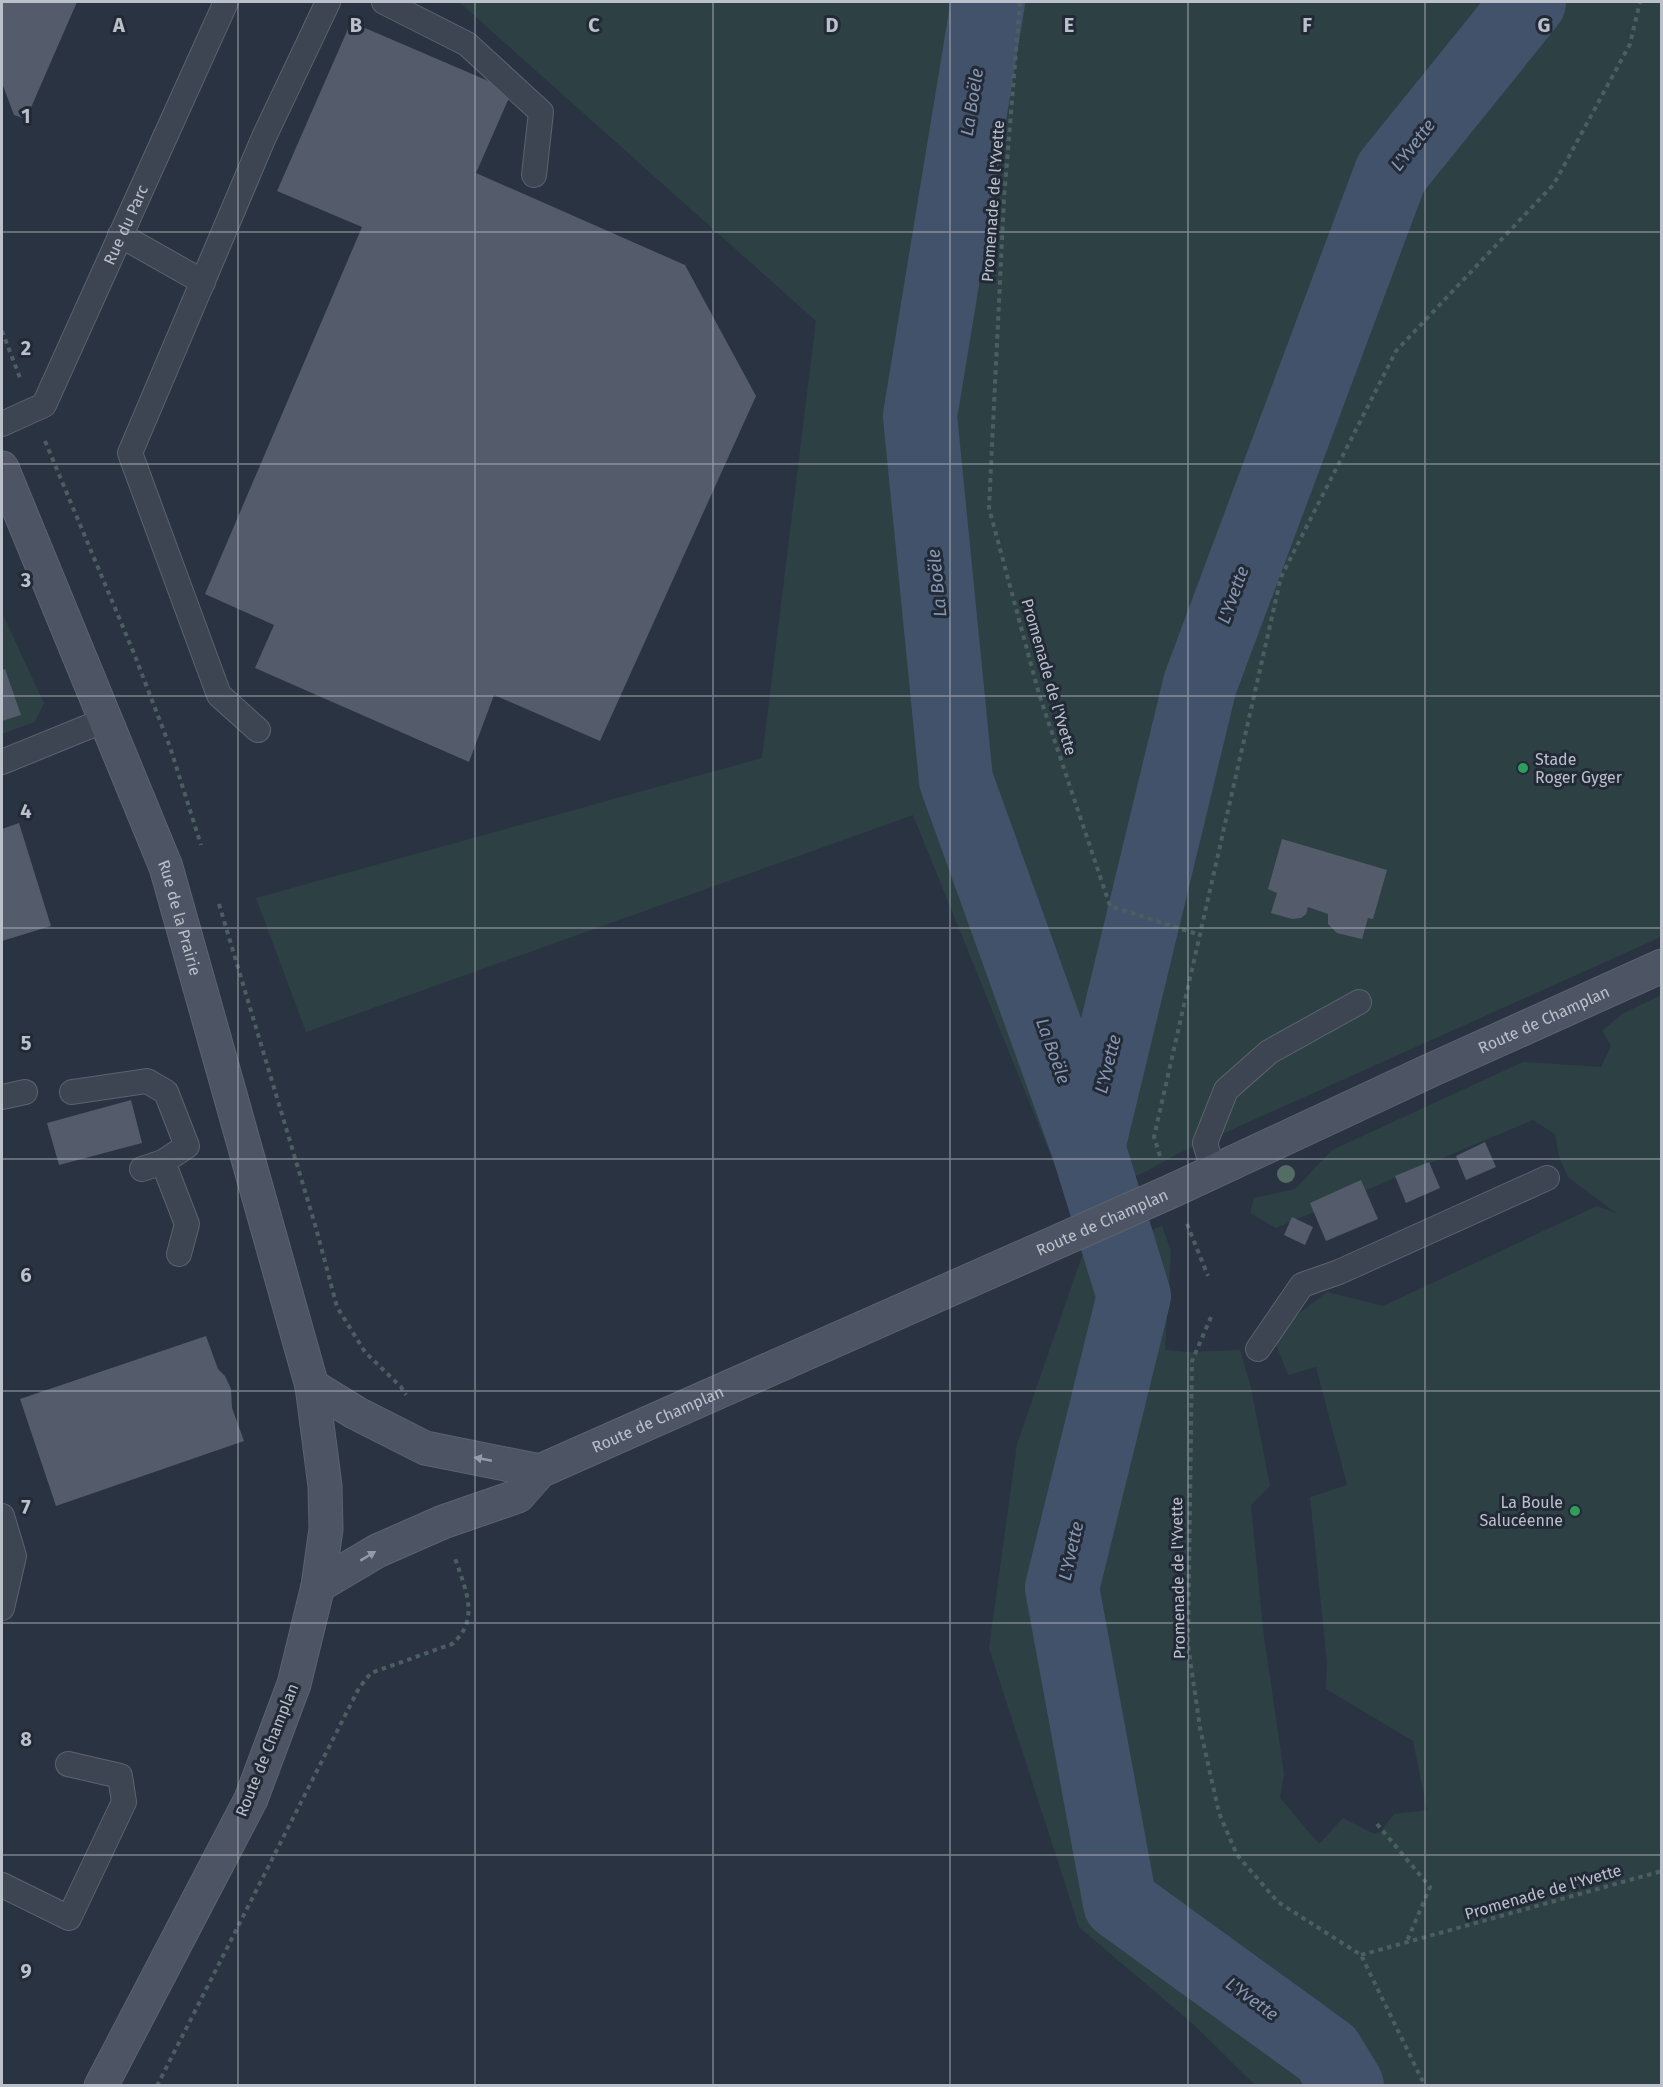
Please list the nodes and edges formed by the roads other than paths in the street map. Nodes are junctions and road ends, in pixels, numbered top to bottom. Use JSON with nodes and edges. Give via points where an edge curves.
{"nodes":[{"id":1,"x":226,"y":2,"type":"edge"},
{"id":2,"x":328,"y":2,"type":"edge"},
{"id":3,"x":384,"y":2,"type":"edge"},
{"id":4,"x":534,"y":175,"type":"dead end"},
{"id":5,"x":120,"y":236,"type":"junction"},
{"id":6,"x":203,"y":282,"type":"junction"},
{"id":7,"x":2,"y":424,"type":"edge"},
{"id":8,"x":2,"y":468,"type":"edge"},
{"id":9,"x":105,"y":720,"type":"junction"},
{"id":10,"x":258,"y":729,"type":"dead end"},
{"id":11,"x":2,"y":762,"type":"edge"},
{"id":12,"x":1662,"y":966,"type":"edge"},
{"id":13,"x":1359,"y":1002,"type":"dead end"},
{"id":14,"x":72,"y":1092,"type":"dead end"},
{"id":15,"x":1213,"y":1170,"type":"junction"},
{"id":16,"x":1547,"y":1178,"type":"dead end"},
{"id":17,"x":179,"y":1254,"type":"dead end"},
{"id":18,"x":1258,"y":1349,"type":"dead end"},
{"id":19,"x":312,"y":1386,"type":"junction"},
{"id":20,"x":540,"y":1471,"type":"junction"},
{"id":21,"x":2,"y":1516,"type":"edge"},
{"id":22,"x":318,"y":1586,"type":"junction"},
{"id":23,"x":2,"y":1608,"type":"edge"},
{"id":24,"x":68,"y":1764,"type":"dead end"},
{"id":25,"x":2,"y":1885,"type":"edge"},
{"id":26,"x":101,"y":2085,"type":"edge"}],
"edges":[{"from":1,"to":5,"type":"lane","name":"Rue du Parc"},
{"from":2,"to":6,"type":"lane","via":[[264,137]]},
{"from":3,"to":4,"type":"lane","via":[[467,44],[541,112]]},
{"from":5,"to":6,"type":"lane"},
{"from":5,"to":7,"type":"lane","name":"Rue du Parc","via":[[44,405]]},
{"from":6,"to":10,"type":"lane","via":[[130,453],[219,695]]},
{"from":8,"to":9,"type":"street","name":"Rue de la Prairie"},
{"from":9,"to":11,"type":"lane"},
{"from":9,"to":19,"type":"street","name":"Rue de la Prairie","via":[[166,867]]},
{"from":12,"to":15,"type":"street","name":"Route de Champlan"},
{"from":13,"to":15,"type":"lane","via":[[1269,1052],[1226,1090],[1206,1143]]},
{"from":14,"to":17,"type":"lane","via":[[147,1081],[166,1092],[187,1146],[153,1166],[187,1224]]},
{"from":15,"to":20,"type":"street","name":"Route de Champlan"},
{"from":16,"to":18,"type":"lane","via":[[1302,1285]]},
{"from":20,"to":19,"type":"street","one_way":true,"via":[[425,1448]]},
{"from":19,"to":22,"type":"street","name":"Route de Champlan","via":[[325,1486],[326,1529]]},
{"from":22,"to":20,"type":"street","one_way":true,"via":[[377,1551],[443,1522],[518,1496]]},
{"from":21,"to":23,"type":"lane","via":[[14,1556]]},
{"from":22,"to":26,"type":"street","name":"Route de Champlan","via":[[294,1684],[251,1799]]},
{"from":24,"to":25,"type":"lane","via":[[120,1776],[124,1802],[69,1918]]}]}
